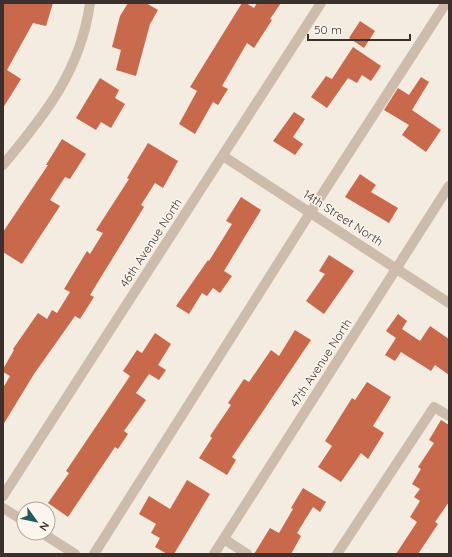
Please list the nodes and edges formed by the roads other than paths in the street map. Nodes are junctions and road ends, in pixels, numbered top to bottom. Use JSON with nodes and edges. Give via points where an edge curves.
{"nodes":[{"id":1,"x":90,"y":3,"type":"edge"},
{"id":2,"x":321,"y":3,"type":"edge"},
{"id":3,"x":446,"y":3,"type":"edge"},
{"id":4,"x":223,"y":156,"type":"junction"},
{"id":5,"x":3,"y":165,"type":"edge"},
{"id":6,"x":447,"y":192,"type":"edge"},
{"id":7,"x":310,"y":213,"type":"junction"},
{"id":8,"x":396,"y":269,"type":"junction"},
{"id":9,"x":449,"y":302,"type":"edge"},
{"id":10,"x":449,"y":416,"type":"edge"},
{"id":11,"x":3,"y":496,"type":"edge"},
{"id":12,"x":3,"y":508,"type":"edge"},
{"id":13,"x":16,"y":516,"type":"edge"},
{"id":14,"x":224,"y":539,"type":"junction"},
{"id":15,"x":55,"y":541,"type":"edge"},
{"id":16,"x":76,"y":554,"type":"edge"},
{"id":17,"x":94,"y":554,"type":"edge"},
{"id":18,"x":214,"y":554,"type":"edge"},
{"id":19,"x":247,"y":554,"type":"edge"},
{"id":20,"x":337,"y":554,"type":"edge"}],
"edges":[{"from":1,"to":5,"type":"street","via":[[87,22],[71,69],[42,118]]},
{"from":2,"to":4,"type":"street","name":"46th Avenue North"},
{"from":3,"to":7,"type":"street"},
{"from":4,"to":7,"type":"street","name":"14th Street North"},
{"from":4,"to":11,"type":"street","name":"46th Avenue North"},
{"from":6,"to":8,"type":"street","name":"47th Avenue North"},
{"from":7,"to":8,"type":"street","name":"14th Street North"},
{"from":7,"to":17,"type":"street"},
{"from":8,"to":9,"type":"street","name":"14th Street North"},
{"from":8,"to":14,"type":"street","name":"47th Avenue North"},
{"from":10,"to":20,"type":"street","via":[[434,406]]},
{"from":12,"to":13,"type":"street"},
{"from":14,"to":18,"type":"street","name":"47th Avenue North"},
{"from":14,"to":19,"type":"street"},
{"from":15,"to":16,"type":"street"}]}
